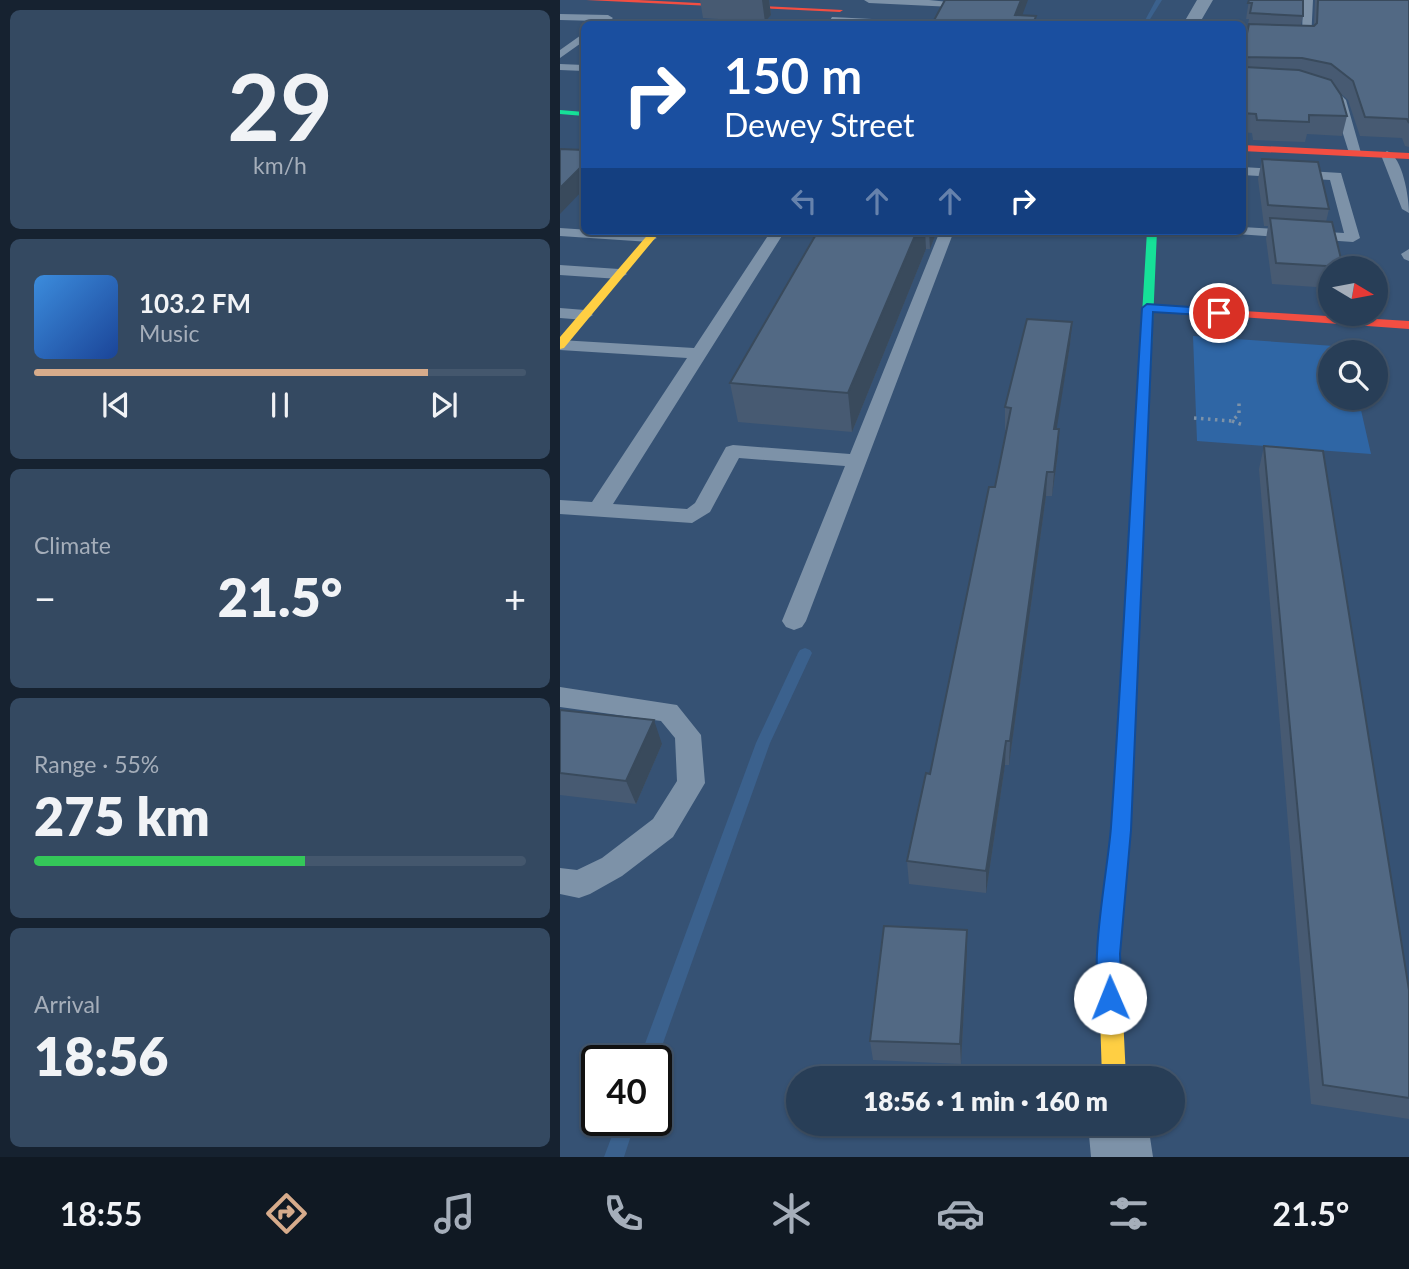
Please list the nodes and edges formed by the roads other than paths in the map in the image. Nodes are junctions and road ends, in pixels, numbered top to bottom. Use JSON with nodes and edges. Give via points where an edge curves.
{"nodes":[{"id":1,"x":589,"y":0,"type":"edge"},
{"id":2,"x":869,"y":0,"type":"edge"},
{"id":3,"x":1205,"y":0,"type":"edge"},
{"id":4,"x":1308,"y":0,"type":"edge"},
{"id":5,"x":712,"y":2,"type":"edge"},
{"id":6,"x":976,"y":5,"type":"edge"},
{"id":7,"x":837,"y":14,"type":"edge"},
{"id":8,"x":560,"y":17,"type":"edge"},
{"id":9,"x":604,"y":21,"type":"edge"},
{"id":10,"x":890,"y":21,"type":"edge"},
{"id":11,"x":1193,"y":21,"type":"edge"},
{"id":12,"x":1246,"y":35,"type":"edge"},
{"id":13,"x":581,"y":38,"type":"edge"},
{"id":14,"x":560,"y":55,"type":"edge"},
{"id":15,"x":560,"y":67,"type":"edge"},
{"id":16,"x":581,"y":68,"type":"edge"},
{"id":17,"x":1318,"y":87,"type":"edge"},
{"id":18,"x":560,"y":112,"type":"edge"},
{"id":19,"x":581,"y":114,"type":"edge"},
{"id":20,"x":1246,"y":148,"type":"edge"},
{"id":21,"x":1330,"y":152,"type":"junction"},
{"id":22,"x":1354,"y":153,"type":"junction"},
{"id":23,"x":1387,"y":155,"type":"junction"},
{"id":24,"x":1409,"y":156,"type":"edge"},
{"id":25,"x":1246,"y":171,"type":"edge"},
{"id":26,"x":1336,"y":176,"type":"junction"},
{"id":27,"x":1409,"y":209,"type":"edge"},
{"id":28,"x":1246,"y":231,"type":"edge"},
{"id":29,"x":560,"y":232,"type":"edge"},
{"id":30,"x":581,"y":233,"type":"edge"},
{"id":31,"x":653,"y":235,"type":"edge"},
{"id":32,"x":775,"y":235,"type":"edge"},
{"id":33,"x":945,"y":235,"type":"edge"},
{"id":34,"x":1152,"y":235,"type":"edge"},
{"id":35,"x":560,"y":270,"type":"edge"},
{"id":36,"x":619,"y":274,"type":"junction"},
{"id":37,"x":1147,"y":308,"type":"junction"},
{"id":38,"x":560,"y":313,"type":"edge"},
{"id":39,"x":585,"y":315,"type":"junction"},
{"id":40,"x":1409,"y":326,"type":"edge"},
{"id":41,"x":560,"y":345,"type":"edge"},
{"id":42,"x":699,"y":354,"type":"junction"},
{"id":43,"x":857,"y":461,"type":"junction"},
{"id":44,"x":560,"y":507,"type":"edge"},
{"id":45,"x":598,"y":510,"type":"junction"},
{"id":46,"x":794,"y":621,"type":"dead end"},
{"id":47,"x":560,"y":697,"type":"edge"},
{"id":48,"x":560,"y":881,"type":"edge"},
{"id":49,"x":1114,"y":1066,"type":"edge"},
{"id":50,"x":1119,"y":1136,"type":"edge"},
{"id":51,"x":1122,"y":1157,"type":"edge"}],
"edges":[{"from":1,"to":5,"type":"street"},
{"from":2,"to":6,"type":"lane"},
{"from":3,"to":11,"type":"street"},
{"from":4,"to":12,"type":"lane","via":[[1307,38]]},
{"from":5,"to":7,"type":"street"},
{"from":7,"to":10,"type":"lane"},
{"from":8,"to":9,"type":"lane","via":[[608,18]]},
{"from":13,"to":14,"type":"lane"},
{"from":15,"to":16,"type":"lane"},
{"from":17,"to":22,"type":"lane","via":[[1329,89],[1340,100]]},
{"from":18,"to":19,"type":"street"},
{"from":20,"to":21,"type":"street"},
{"from":21,"to":22,"type":"street"},
{"from":21,"to":26,"type":"lane"},
{"from":22,"to":23,"type":"street"},
{"from":23,"to":24,"type":"street"},
{"from":23,"to":27,"type":"lane"},
{"from":25,"to":26,"type":"lane"},
{"from":26,"to":28,"type":"lane","via":[[1353,238]]},
{"from":29,"to":30,"type":"lane"},
{"from":31,"to":36,"type":"street"},
{"from":32,"to":42,"type":"lane"},
{"from":33,"to":43,"type":"lane"},
{"from":34,"to":37,"type":"street"},
{"from":35,"to":36,"type":"lane"},
{"from":36,"to":39,"type":"street"},
{"from":37,"to":40,"type":"street"},
{"from":37,"to":49,"type":"street","via":[[1121,830],[1109,954]]},
{"from":38,"to":39,"type":"lane"},
{"from":39,"to":41,"type":"street"},
{"from":41,"to":42,"type":"lane"},
{"from":42,"to":45,"type":"lane"},
{"from":43,"to":45,"type":"lane","via":[[733,451],[703,507],[692,516]]},
{"from":43,"to":46,"type":"lane"},
{"from":44,"to":45,"type":"lane"},
{"from":47,"to":48,"type":"lane","via":[[668,712],[688,734],[691,783],[663,828],[612,867],[579,884]]},
{"from":50,"to":51,"type":"street"}]}
